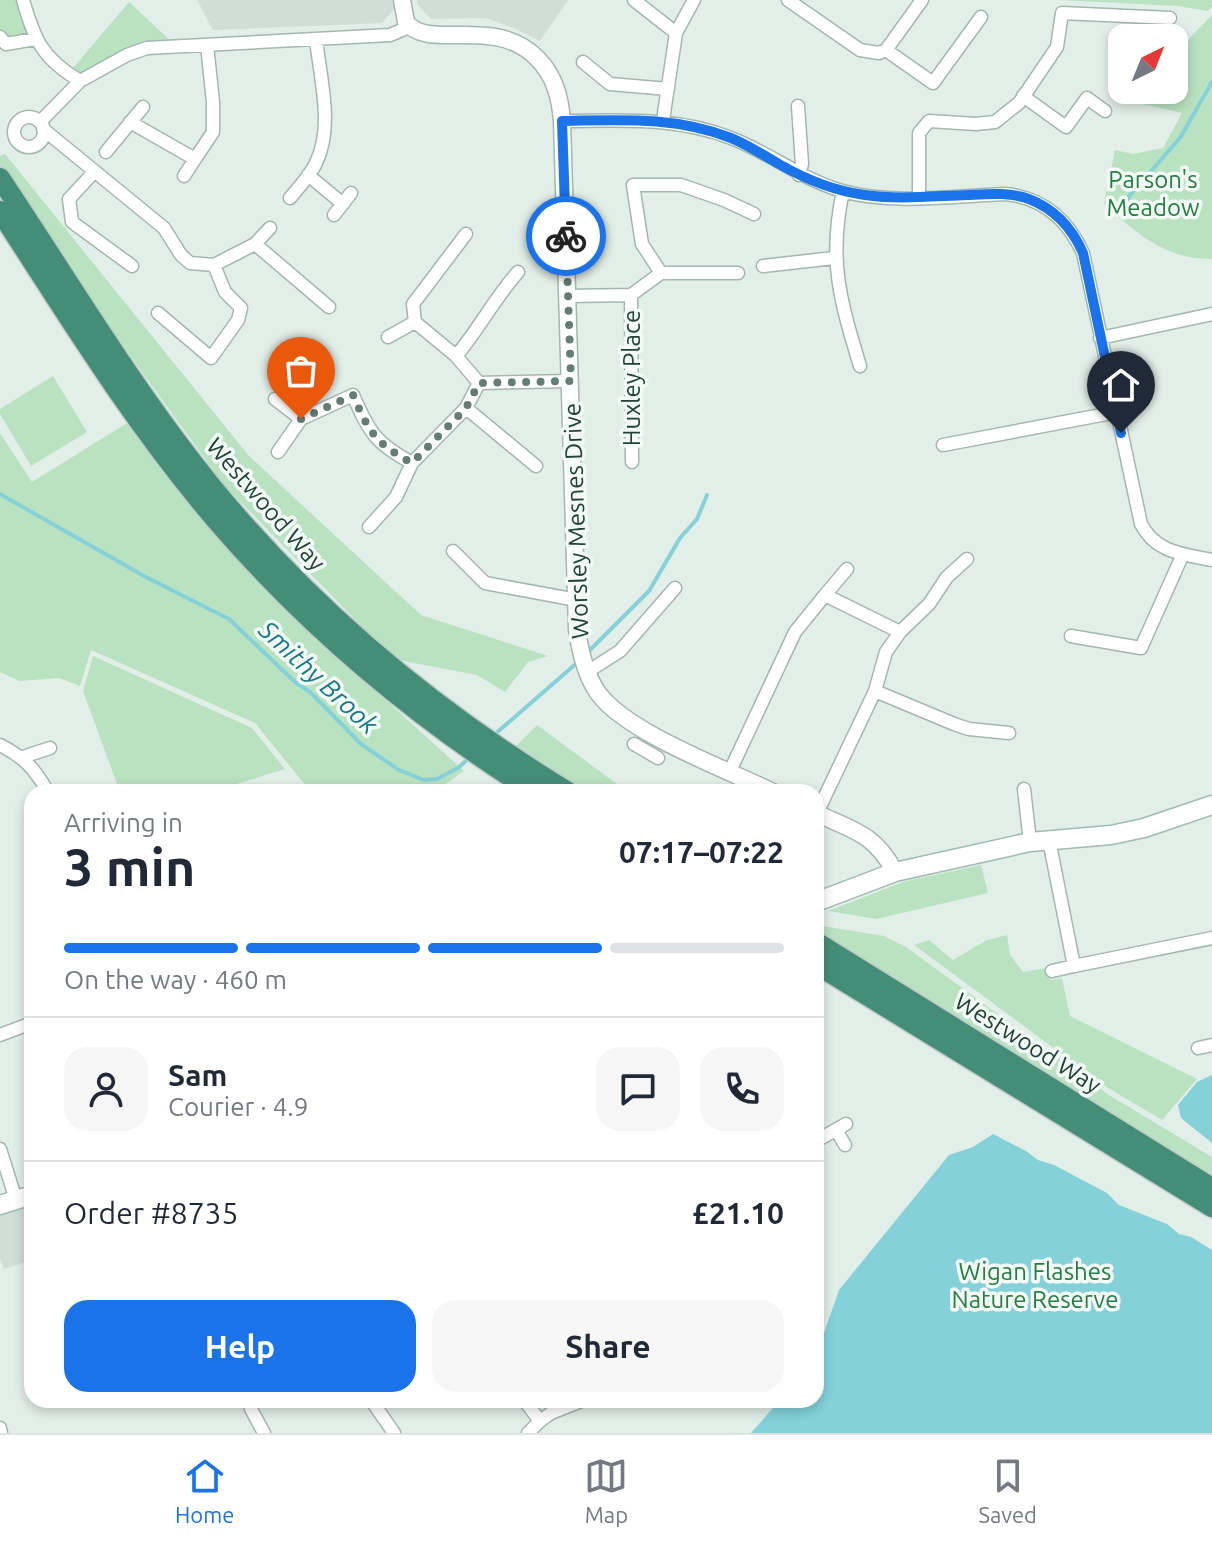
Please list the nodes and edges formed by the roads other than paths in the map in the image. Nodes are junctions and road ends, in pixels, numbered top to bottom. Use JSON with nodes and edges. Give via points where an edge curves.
{"nodes":[{"id":1,"x":23,"y":0,"type":"edge"},
{"id":2,"x":402,"y":0,"type":"edge"},
{"id":3,"x":634,"y":0,"type":"edge"},
{"id":4,"x":694,"y":0,"type":"edge"},
{"id":5,"x":788,"y":0,"type":"edge"},
{"id":6,"x":922,"y":0,"type":"edge"},
{"id":7,"x":981,"y":17,"type":"dead end"},
{"id":8,"x":1170,"y":18,"type":"dead end"},
{"id":9,"x":409,"y":27,"type":"junction"},
{"id":10,"x":676,"y":33,"type":"junction"},
{"id":11,"x":0,"y":37,"type":"edge"},
{"id":12,"x":35,"y":39,"type":"junction"},
{"id":13,"x":316,"y":39,"type":"junction"},
{"id":14,"x":207,"y":45,"type":"junction"},
{"id":15,"x":886,"y":50,"type":"junction"},
{"id":16,"x":583,"y":62,"type":"dead end"},
{"id":17,"x":80,"y":81,"type":"junction"},
{"id":18,"x":668,"y":89,"type":"junction"},
{"id":19,"x":1023,"y":96,"type":"junction"},
{"id":20,"x":798,"y":106,"type":"dead end"},
{"id":21,"x":143,"y":107,"type":"dead end"},
{"id":22,"x":1105,"y":111,"type":"dead end"},
{"id":23,"x":663,"y":120,"type":"junction"},
{"id":24,"x":562,"y":121,"type":"junction"},
{"id":25,"x":130,"y":122,"type":"junction"},
{"id":26,"x":106,"y":152,"type":"dead end"},
{"id":27,"x":195,"y":159,"type":"junction"},
{"id":28,"x":94,"y":172,"type":"junction"},
{"id":29,"x":308,"y":175,"type":"junction"},
{"id":30,"x":799,"y":175,"type":"junction"},
{"id":31,"x":184,"y":176,"type":"dead end"},
{"id":32,"x":0,"y":178,"type":"edge"},
{"id":33,"x":843,"y":191,"type":"junction"},
{"id":34,"x":919,"y":197,"type":"junction"},
{"id":35,"x":290,"y":198,"type":"dead end"},
{"id":36,"x":0,"y":211,"type":"edge"},
{"id":37,"x":754,"y":214,"type":"dead end"},
{"id":38,"x":334,"y":215,"type":"dead end"},
{"id":39,"x":270,"y":228,"type":"dead end"},
{"id":40,"x":466,"y":234,"type":"dead end"},
{"id":41,"x":255,"y":244,"type":"junction"},
{"id":42,"x":834,"y":258,"type":"junction"},
{"id":43,"x":214,"y":265,"type":"junction"},
{"id":44,"x":132,"y":266,"type":"dead end"},
{"id":45,"x":763,"y":266,"type":"dead end"},
{"id":46,"x":518,"y":272,"type":"dead end"},
{"id":47,"x":661,"y":273,"type":"junction"},
{"id":48,"x":738,"y":273,"type":"dead end"},
{"id":49,"x":631,"y":295,"type":"junction"},
{"id":50,"x":568,"y":296,"type":"junction"},
{"id":51,"x":329,"y":307,"type":"dead end"},
{"id":52,"x":158,"y":313,"type":"dead end"},
{"id":53,"x":1212,"y":314,"type":"edge"},
{"id":54,"x":415,"y":322,"type":"junction"},
{"id":55,"x":388,"y":337,"type":"dead end"},
{"id":56,"x":1100,"y":338,"type":"junction"},
{"id":57,"x":456,"y":356,"type":"junction"},
{"id":58,"x":860,"y":366,"type":"dead end"},
{"id":59,"x":571,"y":381,"type":"junction"},
{"id":60,"x":479,"y":383,"type":"junction"},
{"id":61,"x":275,"y":399,"type":"dead end"},
{"id":62,"x":466,"y":408,"type":"junction"},
{"id":63,"x":1117,"y":412,"type":"junction"},
{"id":64,"x":301,"y":419,"type":"junction"},
{"id":65,"x":943,"y":445,"type":"dead end"},
{"id":66,"x":278,"y":452,"type":"dead end"},
{"id":67,"x":632,"y":462,"type":"dead end"},
{"id":68,"x":412,"y":463,"type":"junction"},
{"id":69,"x":536,"y":466,"type":"dead end"},
{"id":70,"x":369,"y":527,"type":"dead end"},
{"id":71,"x":453,"y":551,"type":"dead end"},
{"id":72,"x":1183,"y":554,"type":"junction"},
{"id":73,"x":967,"y":559,"type":"dead end"},
{"id":74,"x":1212,"y":560,"type":"edge"},
{"id":75,"x":847,"y":569,"type":"dead end"},
{"id":76,"x":675,"y":588,"type":"dead end"},
{"id":77,"x":825,"y":595,"type":"junction"},
{"id":78,"x":577,"y":600,"type":"junction"},
{"id":79,"x":900,"y":632,"type":"junction"},
{"id":80,"x":1071,"y":636,"type":"dead end"},
{"id":81,"x":584,"y":662,"type":"junction"},
{"id":82,"x":875,"y":691,"type":"junction"},
{"id":83,"x":461,"y":732,"type":"junction"},
{"id":84,"x":1009,"y":733,"type":"dead end"},
{"id":85,"x":658,"y":737,"type":"junction"},
{"id":86,"x":634,"y":744,"type":"dead end"},
{"id":87,"x":0,"y":745,"type":"edge"},
{"id":88,"x":50,"y":748,"type":"dead end"},
{"id":89,"x":23,"y":757,"type":"junction"},
{"id":90,"x":497,"y":758,"type":"junction"},
{"id":91,"x":730,"y":771,"type":"junction"},
{"id":92,"x":44,"y":784,"type":"edge"},
{"id":93,"x":525,"y":784,"type":"edge"},
{"id":94,"x":551,"y":784,"type":"edge"},
{"id":95,"x":757,"y":784,"type":"edge"},
{"id":96,"x":1024,"y":789,"type":"dead end"},
{"id":97,"x":824,"y":796,"type":"edge"},
{"id":98,"x":1212,"y":805,"type":"edge"},
{"id":99,"x":824,"y":817,"type":"edge"},
{"id":100,"x":1049,"y":840,"type":"junction"},
{"id":101,"x":1030,"y":842,"type":"junction"},
{"id":102,"x":895,"y":872,"type":"junction"},
{"id":103,"x":824,"y":899,"type":"edge"},
{"id":104,"x":1212,"y":938,"type":"edge"},
{"id":105,"x":824,"y":947,"type":"edge"},
{"id":106,"x":1074,"y":966,"type":"junction"},
{"id":107,"x":824,"y":969,"type":"edge"},
{"id":108,"x":1052,"y":971,"type":"dead end"},
{"id":109,"x":24,"y":1026,"type":"edge"},
{"id":110,"x":0,"y":1035,"type":"edge"},
{"id":111,"x":1212,"y":1045,"type":"edge"},
{"id":112,"x":1198,"y":1048,"type":"dead end"},
{"id":113,"x":824,"y":1137,"type":"edge"},
{"id":114,"x":845,"y":1145,"type":"dead end"},
{"id":115,"x":0,"y":1149,"type":"edge"},
{"id":116,"x":1212,"y":1188,"type":"edge"},
{"id":117,"x":16,"y":1200,"type":"edge"},
{"id":118,"x":1212,"y":1207,"type":"edge"},
{"id":119,"x":377,"y":1408,"type":"edge"},
{"id":120,"x":530,"y":1408,"type":"edge"},
{"id":121,"x":564,"y":1408,"type":"edge"},
{"id":122,"x":251,"y":1409,"type":"dead end"},
{"id":123,"x":540,"y":1421,"type":"junction"},
{"id":124,"x":264,"y":1433,"type":"edge"},
{"id":125,"x":394,"y":1433,"type":"edge"},
{"id":126,"x":528,"y":1433,"type":"edge"}],
"edges":[{"from":1,"to":12,"type":"street"},
{"from":2,"to":9,"type":"street"},
{"from":3,"to":10,"type":"street"},
{"from":4,"to":10,"type":"street"},
{"from":5,"to":15,"type":"street","via":[[860,50]]},
{"from":6,"to":15,"type":"street"},
{"from":7,"to":15,"type":"street","via":[[933,83]]},
{"from":8,"to":19,"type":"street","via":[[1062,13],[1057,47]]},
{"from":9,"to":13,"type":"street","name":"Worsley Mesnes Drive","via":[[390,35]]},
{"from":9,"to":24,"type":"street","name":"Worsley Mesnes Drive","via":[[428,35],[494,35],[521,45],[552,77]]},
{"from":10,"to":18,"type":"street"},
{"from":11,"to":12,"type":"street","via":[[6,44]]},
{"from":12,"to":17,"type":"street","via":[[61,69]]},
{"from":13,"to":14,"type":"street","name":"Worsley Mesnes Drive"},
{"from":13,"to":29,"type":"street","via":[[325,124],[320,153]]},
{"from":14,"to":17,"type":"street","name":"Worsley Mesnes Drive","via":[[147,48]]},
{"from":14,"to":27,"type":"street","via":[[213,132]]},
{"from":16,"to":18,"type":"street","via":[[610,84]]},
{"from":17,"to":28,"type":"street","name":"Worsley Mesnes Drive","via":[[42,126]]},
{"from":18,"to":23,"type":"street"},
{"from":19,"to":22,"type":"street","via":[[1066,127],[1087,98]]},
{"from":19,"to":34,"type":"street","via":[[995,122],[929,121],[919,133]]},
{"from":20,"to":30,"type":"street"},
{"from":21,"to":25,"type":"street"},
{"from":23,"to":24,"type":"street"},
{"from":23,"to":30,"type":"street","via":[[734,139]]},
{"from":24,"to":50,"type":"street","name":"Worsley Mesnes Drive"},
{"from":25,"to":26,"type":"street"},
{"from":25,"to":27,"type":"street"},
{"from":27,"to":31,"type":"street"},
{"from":28,"to":43,"type":"street","via":[[164,228],[190,263]]},
{"from":28,"to":44,"type":"street","via":[[69,199],[72,222]]},
{"from":29,"to":35,"type":"street"},
{"from":29,"to":38,"type":"street","via":[[347,198]]},
{"from":30,"to":33,"type":"street"},
{"from":32,"to":83,"type":"highway","name":"Westwood Way","via":[[181,447],[227,505],[331,614]]},
{"from":33,"to":34,"type":"street"},
{"from":33,"to":42,"type":"street"},
{"from":34,"to":56,"type":"street","via":[[1006,194],[1050,209],[1083,253]]},
{"from":36,"to":83,"type":"highway","name":"Westwood Way","via":[[136,415],[215,519],[324,633],[408,704]]},
{"from":37,"to":47,"type":"street","via":[[681,185],[633,185],[642,244]]},
{"from":39,"to":41,"type":"street"},
{"from":40,"to":54,"type":"street","via":[[413,304]]},
{"from":41,"to":43,"type":"street"},
{"from":41,"to":51,"type":"street"},
{"from":42,"to":45,"type":"street"},
{"from":42,"to":58,"type":"street"},
{"from":43,"to":52,"type":"street","via":[[225,292],[241,308],[211,358]]},
{"from":46,"to":57,"type":"street"},
{"from":47,"to":48,"type":"street"},
{"from":47,"to":49,"type":"street"},
{"from":49,"to":50,"type":"street"},
{"from":49,"to":67,"type":"street","name":"Huxley Place"},
{"from":50,"to":59,"type":"street","name":"Worsley Mesnes Drive"},
{"from":53,"to":56,"type":"street"},
{"from":54,"to":55,"type":"street"},
{"from":54,"to":57,"type":"street"},
{"from":56,"to":63,"type":"street"},
{"from":57,"to":60,"type":"street"},
{"from":59,"to":60,"type":"street"},
{"from":59,"to":78,"type":"street","name":"Worsley Mesnes Drive"},
{"from":60,"to":62,"type":"street"},
{"from":61,"to":64,"type":"street"},
{"from":62,"to":68,"type":"street"},
{"from":62,"to":69,"type":"street"},
{"from":63,"to":65,"type":"street"},
{"from":63,"to":72,"type":"street","via":[[1141,524],[1155,543]]},
{"from":64,"to":66,"type":"street"},
{"from":64,"to":68,"type":"street","via":[[353,395],[369,431]]},
{"from":68,"to":70,"type":"street","via":[[396,497]]},
{"from":71,"to":78,"type":"street","via":[[485,583]]},
{"from":72,"to":74,"type":"street"},
{"from":72,"to":80,"type":"street","via":[[1141,648]]},
{"from":73,"to":79,"type":"street"},
{"from":75,"to":77,"type":"street"},
{"from":76,"to":81,"type":"street","via":[[620,651]]},
{"from":77,"to":79,"type":"street"},
{"from":77,"to":91,"type":"street","via":[[795,632]]},
{"from":78,"to":81,"type":"street","name":"Worsley Mesnes Drive"},
{"from":79,"to":82,"type":"street","via":[[882,662]]},
{"from":81,"to":85,"type":"street","name":"Worsley Mesnes Drive","via":[[610,707]]},
{"from":82,"to":84,"type":"street","via":[[954,724],[988,725]]},
{"from":82,"to":97,"type":"street"},
{"from":83,"to":90,"type":"highway","name":"Westwood Way"},
{"from":85,"to":86,"type":"street","via":[[654,756]]},
{"from":85,"to":91,"type":"street","name":"Worsley Mesnes Drive"},
{"from":87,"to":89,"type":"street"},
{"from":88,"to":89,"type":"street"},
{"from":89,"to":92,"type":"street"},
{"from":90,"to":93,"type":"highway","name":"Westwood Way"},
{"from":90,"to":94,"type":"highway","name":"Westwood Way"},
{"from":91,"to":95,"type":"street","name":"Worsley Mesnes Drive"},
{"from":96,"to":101,"type":"street"},
{"from":98,"to":100,"type":"main road","via":[[1133,830]]},
{"from":99,"to":102,"type":"street","via":[[870,838]]},
{"from":100,"to":101,"type":"main road"},
{"from":100,"to":106,"type":"street"},
{"from":101,"to":102,"type":"main road"},
{"from":102,"to":103,"type":"main road"},
{"from":104,"to":106,"type":"street"},
{"from":105,"to":116,"type":"highway","name":"Westwood Way"},
{"from":106,"to":108,"type":"street"},
{"from":107,"to":118,"type":"highway","name":"Westwood Way"},
{"from":109,"to":110,"type":"street"},
{"from":111,"to":112,"type":"street"},
{"from":113,"to":114,"type":"street","via":[[841,1127]]},
{"from":115,"to":117,"type":"street"},
{"from":119,"to":125,"type":"street"},
{"from":120,"to":123,"type":"street"},
{"from":121,"to":123,"type":"street"},
{"from":122,"to":124,"type":"street"},
{"from":123,"to":126,"type":"street"}]}
